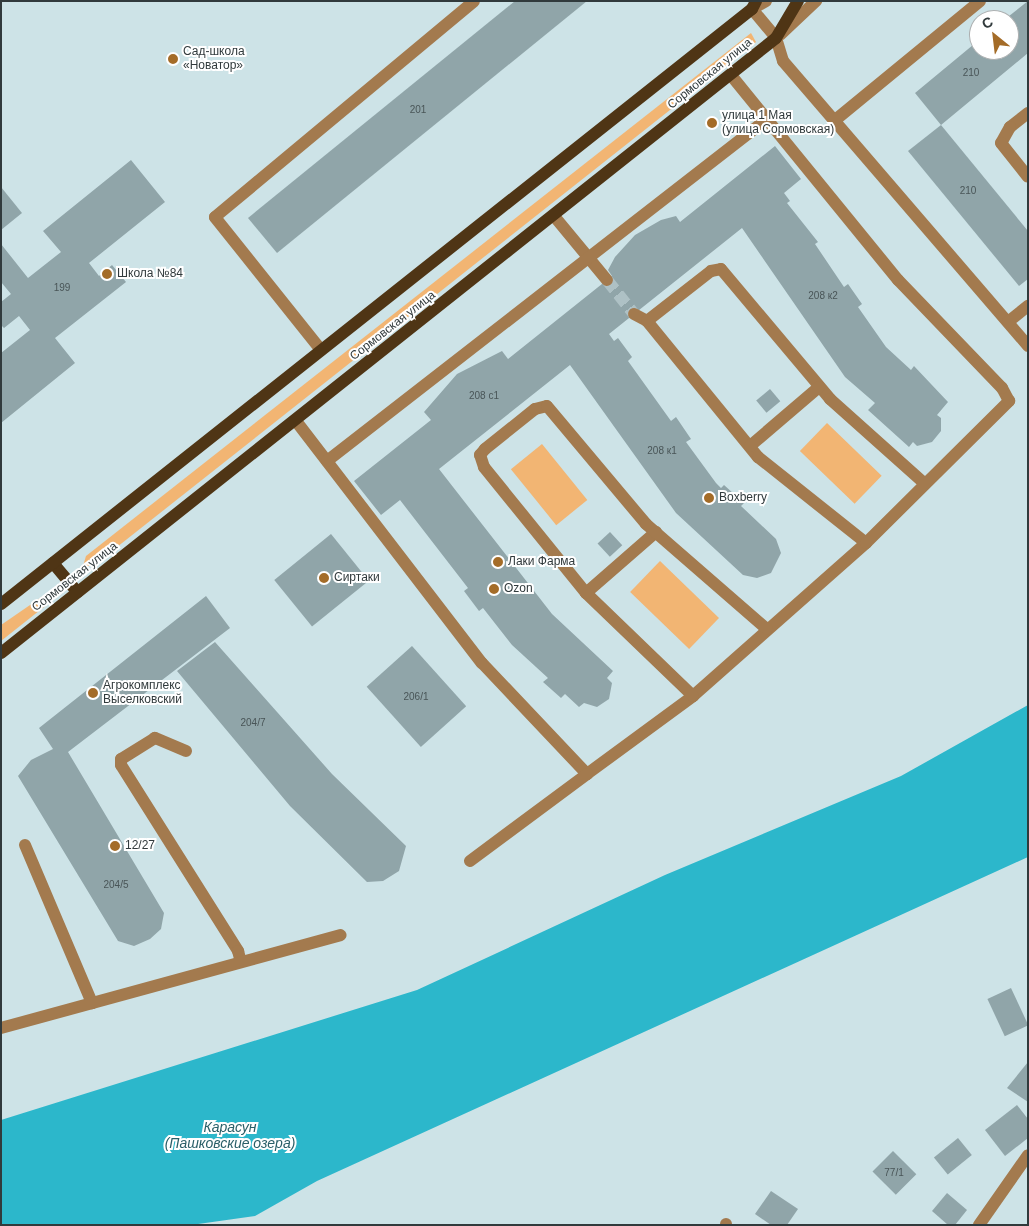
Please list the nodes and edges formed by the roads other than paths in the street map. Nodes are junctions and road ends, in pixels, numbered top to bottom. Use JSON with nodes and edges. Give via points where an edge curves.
{"nodes":[{"id":1,"x":474,"y":1,"type":"edge"},
{"id":2,"x":766,"y":1,"type":"edge"},
{"id":3,"x":816,"y":1,"type":"edge"},
{"id":4,"x":980,"y":1,"type":"edge"},
{"id":5,"x":754,"y":5,"type":"edge"},
{"id":6,"x":796,"y":7,"type":"edge"},
{"id":7,"x":776,"y":38,"type":"junction"},
{"id":8,"x":731,"y":75,"type":"junction"},
{"id":9,"x":1028,"y":113,"type":"edge"},
{"id":10,"x":767,"y":119,"type":"junction"},
{"id":11,"x":834,"y":121,"type":"junction"},
{"id":12,"x":1028,"y":177,"type":"edge"},
{"id":13,"x":554,"y":216,"type":"junction"},
{"id":14,"x":589,"y":258,"type":"junction"},
{"id":15,"x":607,"y":280,"type":"tunnel mouth"},
{"id":16,"x":1028,"y":306,"type":"edge"},
{"id":17,"x":634,"y":314,"type":"tunnel mouth"},
{"id":18,"x":647,"y":321,"type":"junction"},
{"id":19,"x":1008,"y":322,"type":"junction"},
{"id":20,"x":1028,"y":346,"type":"edge"},
{"id":21,"x":321,"y":350,"type":"junction"},
{"id":22,"x":820,"y":387,"type":"junction"},
{"id":23,"x":296,"y":421,"type":"junction"},
{"id":24,"x":750,"y":446,"type":"junction"},
{"id":25,"x":327,"y":461,"type":"junction"},
{"id":26,"x":926,"y":484,"type":"junction"},
{"id":27,"x":656,"y":532,"type":"junction"},
{"id":28,"x":866,"y":543,"type":"junction"},
{"id":29,"x":53,"y":563,"type":"junction"},
{"id":30,"x":77,"y":592,"type":"junction"},
{"id":31,"x":586,"y":593,"type":"junction"},
{"id":32,"x":1,"y":604,"type":"edge"},
{"id":33,"x":767,"y":629,"type":"junction"},
{"id":34,"x":1,"y":653,"type":"edge"},
{"id":35,"x":693,"y":696,"type":"junction"},
{"id":36,"x":186,"y":752,"type":"dead end"},
{"id":37,"x":587,"y":774,"type":"junction"},
{"id":38,"x":26,"y":845,"type":"dead end"},
{"id":39,"x":470,"y":860,"type":"dead end"},
{"id":40,"x":340,"y":935,"type":"dead end"},
{"id":41,"x":241,"y":962,"type":"junction"},
{"id":42,"x":92,"y":1003,"type":"junction"},
{"id":43,"x":1,"y":1028,"type":"edge"},
{"id":44,"x":1028,"y":1155,"type":"edge"},
{"id":45,"x":979,"y":1225,"type":"edge"}],
"edges":[{"from":1,"to":21,"type":"street","via":[[214,217]]},
{"from":2,"to":5,"type":"street"},
{"from":3,"to":7,"type":"street"},
{"from":4,"to":11,"type":"street"},
{"from":5,"to":7,"type":"street"},
{"from":5,"to":21,"type":"main road","name":"Сормовская улица"},
{"from":6,"to":7,"type":"main road","name":"Сормовская улица"},
{"from":7,"to":8,"type":"main road","name":"Сормовская улица"},
{"from":7,"to":11,"type":"street","via":[[783,61]]},
{"from":8,"to":10,"type":"street"},
{"from":8,"to":13,"type":"main road","name":"Сормовская улица"},
{"from":9,"to":12,"type":"street","via":[[1010,127],[1002,143]]},
{"from":10,"to":14,"type":"street"},
{"from":10,"to":26,"type":"street","via":[[898,280],[1007,394],[1006,407]]},
{"from":11,"to":19,"type":"street"},
{"from":13,"to":14,"type":"street"},
{"from":13,"to":23,"type":"main road","name":"Сормовская улица"},
{"from":14,"to":15,"type":"street"},
{"from":14,"to":25,"type":"street"},
{"from":16,"to":19,"type":"street"},
{"from":17,"to":18,"type":"street"},
{"from":18,"to":22,"type":"street","via":[[711,271],[721,269]]},
{"from":18,"to":24,"type":"street"},
{"from":19,"to":20,"type":"street"},
{"from":21,"to":29,"type":"main road","name":"Сормовская улица"},
{"from":22,"to":24,"type":"street"},
{"from":22,"to":26,"type":"street"},
{"from":23,"to":25,"type":"street"},
{"from":23,"to":30,"type":"main road","name":"Сормовская улица"},
{"from":24,"to":28,"type":"street"},
{"from":25,"to":37,"type":"street","via":[[482,663]]},
{"from":26,"to":28,"type":"street"},
{"from":27,"to":31,"type":"street"},
{"from":27,"to":31,"type":"street","via":[[547,406],[535,409],[485,449],[480,455],[484,467]]},
{"from":27,"to":33,"type":"street"},
{"from":28,"to":33,"type":"street"},
{"from":29,"to":30,"type":"main road"},
{"from":29,"to":32,"type":"main road","name":"Сормовская улица"},
{"from":30,"to":34,"type":"main road","name":"Сормовская улица"},
{"from":31,"to":35,"type":"street"},
{"from":33,"to":35,"type":"street"},
{"from":35,"to":37,"type":"street"},
{"from":36,"to":41,"type":"street","via":[[155,738],[120,759],[238,952]]},
{"from":37,"to":39,"type":"street"},
{"from":38,"to":42,"type":"street"},
{"from":40,"to":41,"type":"street"},
{"from":41,"to":42,"type":"street"},
{"from":42,"to":43,"type":"street"},
{"from":44,"to":45,"type":"street"}]}
